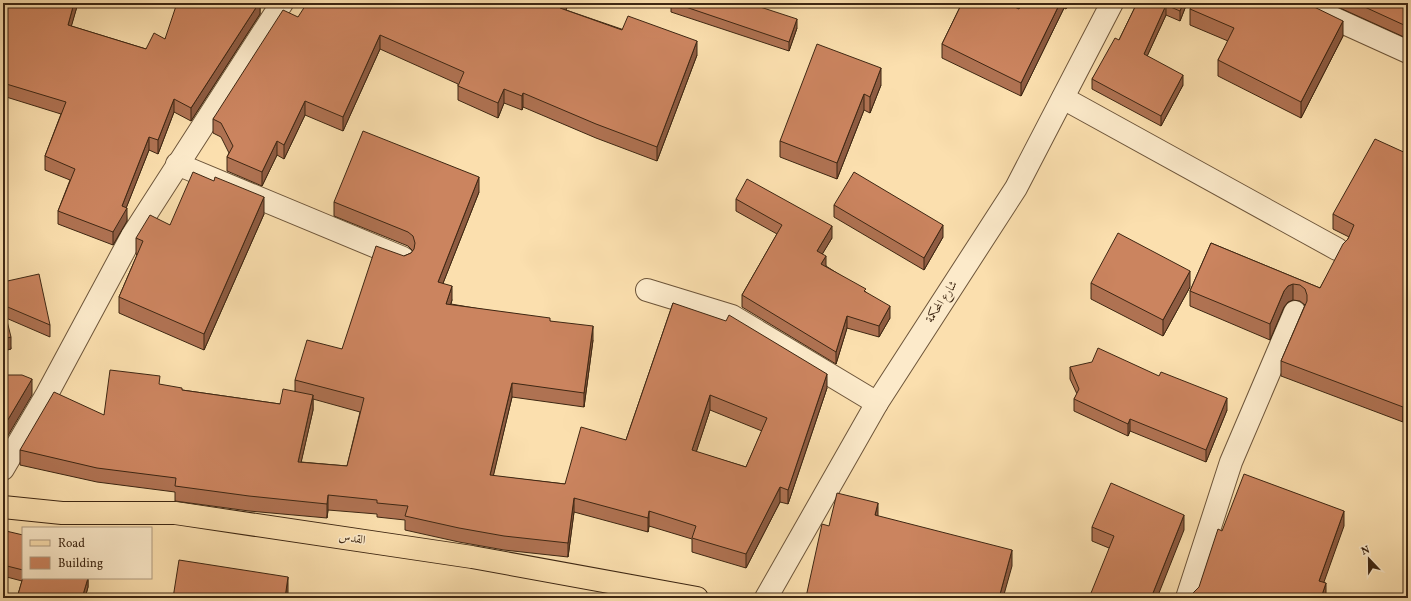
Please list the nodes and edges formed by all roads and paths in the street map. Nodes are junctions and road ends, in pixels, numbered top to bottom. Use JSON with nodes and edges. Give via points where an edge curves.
{"nodes":[{"id":1,"x":1112,"y":3,"type":"edge"},
{"id":2,"x":1300,"y":3,"type":"edge"},
{"id":3,"x":277,"y":4,"type":"edge"},
{"id":4,"x":1408,"y":52,"type":"edge"},
{"id":5,"x":1063,"y":98,"type":"junction"},
{"id":6,"x":178,"y":164,"type":"junction"},
{"id":7,"x":1337,"y":249,"type":"dead end"},
{"id":8,"x":403,"y":258,"type":"edge"},
{"id":9,"x":646,"y":290,"type":"dead end"},
{"id":10,"x":1296,"y":312,"type":"dead end"},
{"id":11,"x":876,"y":403,"type":"junction"},
{"id":12,"x":3,"y":469,"type":"edge"},
{"id":13,"x":3,"y":507,"type":"edge"},
{"id":14,"x":697,"y":598,"type":"edge"},
{"id":15,"x":766,"y":598,"type":"edge"},
{"id":16,"x":1187,"y":598,"type":"edge"}],
"edges":[{"from":1,"to":5,"type":"street","name":"شارع المحكمة"},
{"from":2,"to":4,"type":"street"},
{"from":3,"to":6,"type":"street"},
{"from":5,"to":7,"type":"street"},
{"from":5,"to":11,"type":"street","name":"شارع المحكمة","via":[[1016,188]]},
{"from":6,"to":8,"type":"street"},
{"from":6,"to":12,"type":"street","via":[[132,236],[47,394]]},
{"from":9,"to":11,"type":"street","via":[[732,316]]},
{"from":10,"to":16,"type":"street","via":[[1230,462]]},
{"from":11,"to":15,"type":"street","name":"شارع المحكمة"},
{"from":13,"to":14,"type":"main road","name":"القدس","via":[[62,513],[175,513],[472,557]]}]}
